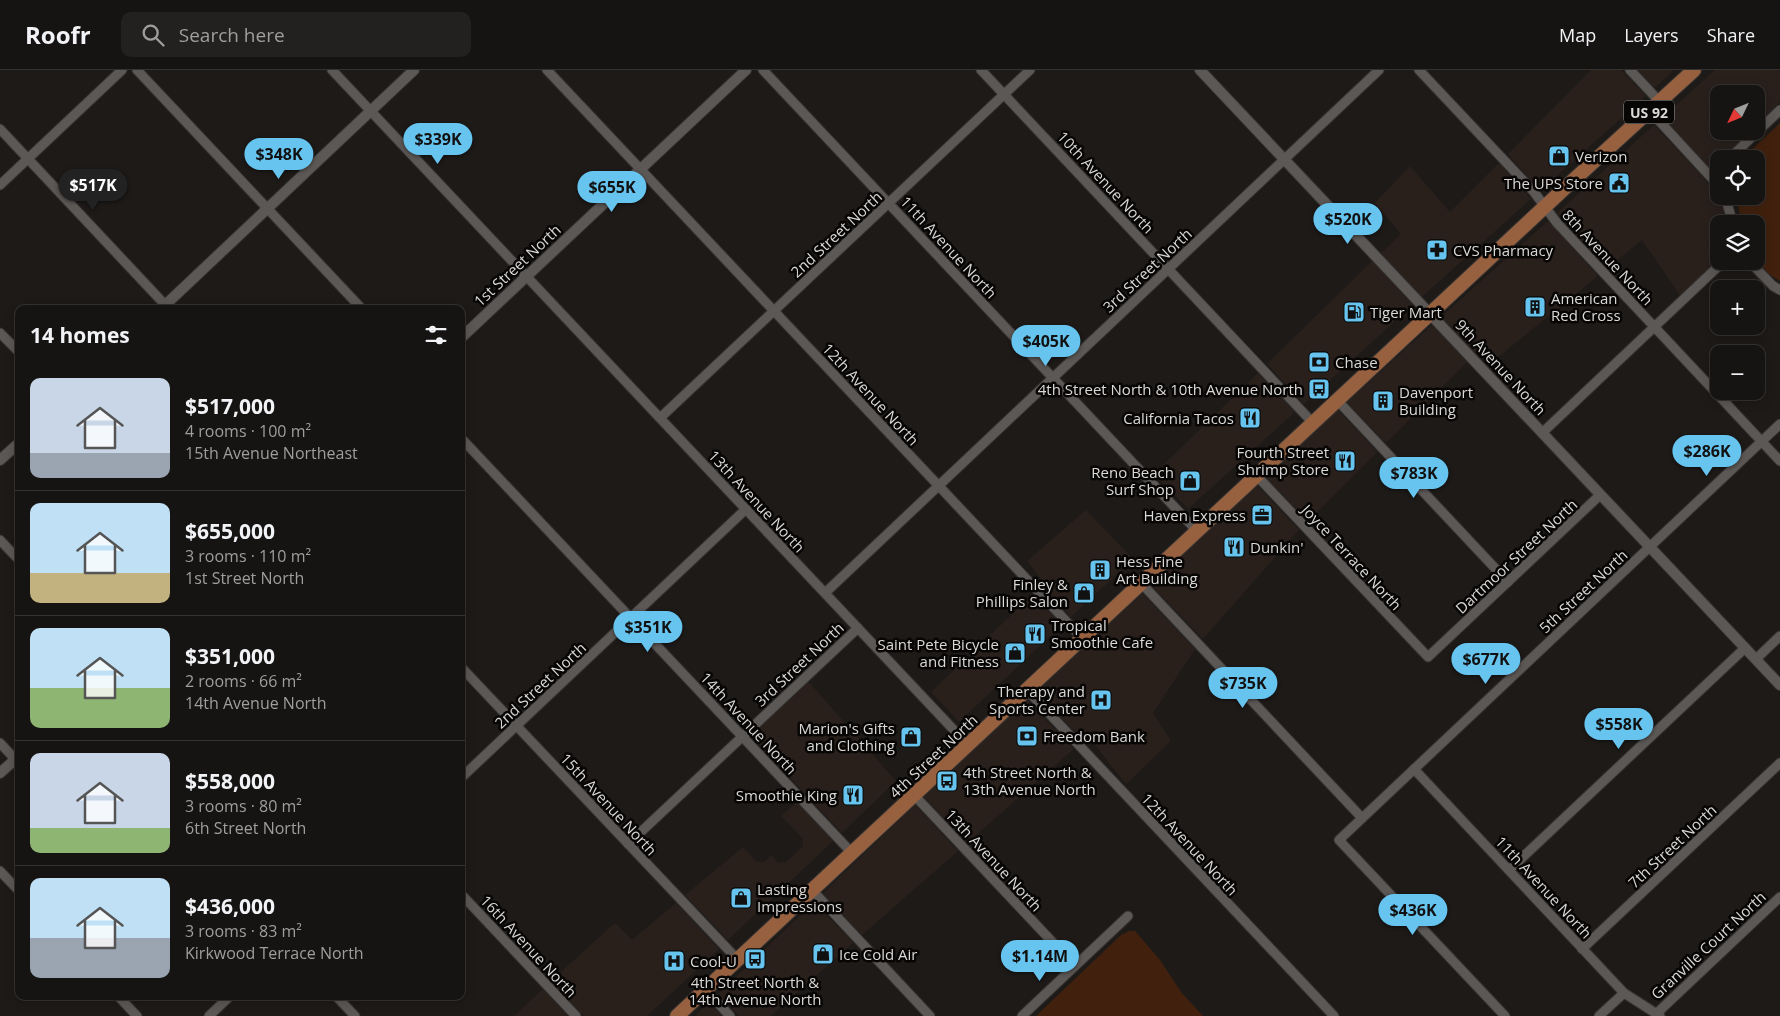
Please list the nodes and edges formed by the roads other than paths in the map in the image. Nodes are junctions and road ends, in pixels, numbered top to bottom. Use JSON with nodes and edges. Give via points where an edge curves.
{"nodes":[{"id":1,"x":122,"y":70,"type":"edge"},
{"id":2,"x":137,"y":70,"type":"edge"},
{"id":3,"x":332,"y":70,"type":"edge"},
{"id":4,"x":414,"y":70,"type":"edge"},
{"id":5,"x":547,"y":70,"type":"edge"},
{"id":6,"x":746,"y":70,"type":"edge"},
{"id":7,"x":763,"y":70,"type":"edge"},
{"id":8,"x":981,"y":70,"type":"edge"},
{"id":9,"x":1030,"y":70,"type":"edge"},
{"id":10,"x":1200,"y":70,"type":"edge"},
{"id":11,"x":1379,"y":70,"type":"edge"},
{"id":12,"x":1419,"y":70,"type":"edge"},
{"id":13,"x":1630,"y":70,"type":"edge"},
{"id":14,"x":1694,"y":70,"type":"edge"},
{"id":15,"x":1004,"y":94,"type":"junction"},
{"id":16,"x":1655,"y":107,"type":"junction"},
{"id":17,"x":1780,"y":110,"type":"edge"},
{"id":18,"x":370,"y":111,"type":"junction"},
{"id":19,"x":0,"y":130,"type":"edge"},
{"id":20,"x":1738,"y":150,"type":"edge"},
{"id":21,"x":28,"y":159,"type":"junction"},
{"id":22,"x":1284,"y":159,"type":"junction"},
{"id":23,"x":641,"y":169,"type":"junction"},
{"id":24,"x":1710,"y":177,"type":"edge"},
{"id":25,"x":0,"y":185,"type":"edge"},
{"id":26,"x":888,"y":203,"type":"junction"},
{"id":27,"x":1544,"y":207,"type":"junction"},
{"id":28,"x":267,"y":208,"type":"junction"},
{"id":29,"x":1168,"y":269,"type":"junction"},
{"id":30,"x":1714,"y":270,"type":"edge"},
{"id":31,"x":1758,"y":270,"type":"edge"},
{"id":32,"x":527,"y":277,"type":"junction"},
{"id":33,"x":1780,"y":290,"type":"edge"},
{"id":34,"x":163,"y":305,"type":"edge"},
{"id":35,"x":167,"y":305,"type":"edge"},
{"id":36,"x":358,"y":305,"type":"edge"},
{"id":37,"x":774,"y":311,"type":"junction"},
{"id":38,"x":1430,"y":314,"type":"junction"},
{"id":39,"x":1654,"y":327,"type":"junction"},
{"id":40,"x":0,"y":332,"type":"edge"},
{"id":41,"x":465,"y":334,"type":"edge"},
{"id":42,"x":15,"y":348,"type":"edge"},
{"id":43,"x":1052,"y":378,"type":"junction"},
{"id":44,"x":1337,"y":400,"type":"junction"},
{"id":45,"x":660,"y":418,"type":"junction"},
{"id":46,"x":1313,"y":423,"type":"junction"},
{"id":47,"x":1780,"y":424,"type":"edge"},
{"id":48,"x":1542,"y":433,"type":"junction"},
{"id":49,"x":1761,"y":441,"type":"junction"},
{"id":50,"x":465,"y":442,"type":"edge"},
{"id":51,"x":15,"y":446,"type":"edge"},
{"id":52,"x":0,"y":460,"type":"edge"},
{"id":53,"x":1780,"y":461,"type":"edge"},
{"id":54,"x":1256,"y":476,"type":"junction"},
{"id":55,"x":938,"y":485,"type":"junction"},
{"id":56,"x":1600,"y":495,"type":"junction"},
{"id":57,"x":746,"y":509,"type":"junction"},
{"id":58,"x":1197,"y":531,"type":"junction"},
{"id":59,"x":0,"y":540,"type":"edge"},
{"id":60,"x":1650,"y":547,"type":"junction"},
{"id":61,"x":15,"y":556,"type":"edge"},
{"id":62,"x":1508,"y":582,"type":"junction"},
{"id":63,"x":1141,"y":583,"type":"junction"},
{"id":64,"x":825,"y":593,"type":"junction"},
{"id":65,"x":631,"y":618,"type":"junction"},
{"id":66,"x":858,"y":628,"type":"junction"},
{"id":67,"x":1780,"y":636,"type":"edge"},
{"id":68,"x":1082,"y":638,"type":"junction"},
{"id":69,"x":1745,"y":648,"type":"junction"},
{"id":70,"x":1428,"y":657,"type":"joint"},
{"id":71,"x":1756,"y":659,"type":"junction"},
{"id":72,"x":465,"y":671,"type":"edge"},
{"id":73,"x":1780,"y":685,"type":"edge"},
{"id":74,"x":1026,"y":690,"type":"junction"},
{"id":75,"x":517,"y":726,"type":"junction"},
{"id":76,"x":743,"y":736,"type":"junction"},
{"id":77,"x":0,"y":743,"type":"edge"},
{"id":78,"x":968,"y":745,"type":"junction"},
{"id":79,"x":15,"y":755,"type":"edge"},
{"id":80,"x":15,"y":759,"type":"edge"},
{"id":81,"x":1780,"y":762,"type":"edge"},
{"id":82,"x":1414,"y":768,"type":"junction"},
{"id":83,"x":0,"y":773,"type":"edge"},
{"id":84,"x":465,"y":774,"type":"edge"},
{"id":85,"x":914,"y":795,"type":"junction"},
{"id":86,"x":1362,"y":818,"type":"junction"},
{"id":87,"x":628,"y":844,"type":"junction"},
{"id":88,"x":852,"y":853,"type":"junction"},
{"id":89,"x":1510,"y":870,"type":"junction"},
{"id":90,"x":0,"y":871,"type":"edge"},
{"id":91,"x":15,"y":887,"type":"edge"},
{"id":92,"x":812,"y":890,"type":"junction"},
{"id":93,"x":1780,"y":897,"type":"edge"},
{"id":94,"x":465,"y":898,"type":"edge"},
{"id":95,"x":1128,"y":916,"type":"dead end"},
{"id":96,"x":1582,"y":949,"type":"junction"},
{"id":97,"x":738,"y":960,"type":"junction"},
{"id":98,"x":1075,"y":966,"type":"junction"},
{"id":99,"x":706,"y":990,"type":"junction"},
{"id":100,"x":1624,"y":993,"type":"junction"},
{"id":101,"x":122,"y":1000,"type":"edge"},
{"id":102,"x":226,"y":1000,"type":"edge"},
{"id":103,"x":340,"y":1000,"type":"edge"},
{"id":104,"x":1658,"y":1015,"type":"edge"},
{"id":105,"x":137,"y":1016,"type":"edge"},
{"id":106,"x":209,"y":1016,"type":"edge"},
{"id":107,"x":355,"y":1016,"type":"edge"},
{"id":108,"x":576,"y":1016,"type":"edge"},
{"id":109,"x":678,"y":1016,"type":"edge"},
{"id":110,"x":730,"y":1016,"type":"edge"},
{"id":111,"x":930,"y":1016,"type":"edge"},
{"id":112,"x":1022,"y":1016,"type":"edge"},
{"id":113,"x":1334,"y":1016,"type":"edge"},
{"id":114,"x":1505,"y":1016,"type":"edge"},
{"id":115,"x":1599,"y":1016,"type":"edge"}],
"edges":[{"from":1,"to":21,"type":"street"},
{"from":2,"to":28,"type":"street"},
{"from":3,"to":18,"type":"street","name":"13th Avenue North"},
{"from":4,"to":18,"type":"street"},
{"from":5,"to":23,"type":"street","name":"12th Avenue North"},
{"from":6,"to":23,"type":"street","name":"1st Street North"},
{"from":7,"to":26,"type":"street","name":"11th Avenue North"},
{"from":8,"to":15,"type":"street","name":"10th Avenue North"},
{"from":9,"to":15,"type":"street","name":"2nd Street North"},
{"from":10,"to":22,"type":"street","name":"9th Avenue North"},
{"from":11,"to":22,"type":"street","name":"3rd Street North"},
{"from":12,"to":27,"type":"street","name":"8th Avenue North","via":[[1534,192]]},
{"from":13,"to":16,"type":"street"},
{"from":14,"to":16,"type":"main road","name":"4th Street North","number":"US 92"},
{"from":15,"to":26,"type":"street","name":"2nd Street North"},
{"from":15,"to":29,"type":"street","name":"10th Avenue North"},
{"from":16,"to":24,"type":"street"},
{"from":16,"to":27,"type":"main road","name":"4th Street North","number":"US 92"},
{"from":17,"to":20,"type":"street"},
{"from":18,"to":28,"type":"street"},
{"from":18,"to":32,"type":"street","name":"13th Avenue North"},
{"from":19,"to":21,"type":"street"},
{"from":21,"to":25,"type":"street"},
{"from":21,"to":34,"type":"street"},
{"from":22,"to":29,"type":"street","name":"3rd Street North"},
{"from":22,"to":38,"type":"street","name":"9th Avenue North"},
{"from":23,"to":32,"type":"street","name":"1st Street North"},
{"from":23,"to":37,"type":"street","name":"12th Avenue North"},
{"from":26,"to":37,"type":"street","name":"2nd Street North"},
{"from":26,"to":43,"type":"street","name":"11th Avenue North"},
{"from":27,"to":38,"type":"main road","name":"4th Street North","number":"US 92"},
{"from":27,"to":39,"type":"street","name":"8th Avenue North"},
{"from":28,"to":35,"type":"street"},
{"from":28,"to":36,"type":"street"},
{"from":29,"to":43,"type":"street","name":"3rd Street North"},
{"from":29,"to":46,"type":"street","name":"10th Avenue North"},
{"from":30,"to":39,"type":"street"},
{"from":31,"to":33,"type":"street"},
{"from":32,"to":41,"type":"street","name":"1st Street North"},
{"from":32,"to":45,"type":"street","name":"13th Avenue North"},
{"from":37,"to":45,"type":"street","name":"2nd Street North"},
{"from":37,"to":55,"type":"street","name":"12th Avenue North"},
{"from":38,"to":44,"type":"main road","name":"4th Street North","number":"US 92"},
{"from":38,"to":48,"type":"street","name":"9th Avenue North"},
{"from":39,"to":48,"type":"street"},
{"from":39,"to":49,"type":"street","name":"8th Avenue North"},
{"from":40,"to":42,"type":"street"},
{"from":43,"to":55,"type":"street","name":"3rd Street North"},
{"from":43,"to":58,"type":"street","name":"11th Avenue North"},
{"from":44,"to":46,"type":"main road","name":"4th Street North","number":"US 92"},
{"from":44,"to":62,"type":"street"},
{"from":45,"to":57,"type":"street","name":"13th Avenue North"},
{"from":46,"to":54,"type":"main road","name":"4th Street North","number":"US 92"},
{"from":47,"to":49,"type":"street","name":"5th Street North"},
{"from":48,"to":56,"type":"street","name":"9th Avenue North"},
{"from":49,"to":53,"type":"street","name":"8th Avenue North"},
{"from":49,"to":60,"type":"street","name":"5th Street North"},
{"from":50,"to":65,"type":"street","name":"14th Avenue North"},
{"from":51,"to":52,"type":"street"},
{"from":54,"to":58,"type":"main road","name":"4th Street North","number":"US 92"},
{"from":54,"to":70,"type":"street","name":"Joyce Terrace North"},
{"from":55,"to":64,"type":"street","name":"3rd Street North"},
{"from":55,"to":68,"type":"street","name":"12th Avenue North"},
{"from":56,"to":60,"type":"street","name":"9th Avenue North"},
{"from":56,"to":62,"type":"street","name":"Dartmoor Street North"},
{"from":57,"to":64,"type":"street","name":"13th Avenue North"},
{"from":57,"to":65,"type":"street","name":"2nd Street North"},
{"from":58,"to":63,"type":"main road","name":"4th Street North","number":"US 92"},
{"from":59,"to":61,"type":"street"},
{"from":60,"to":69,"type":"street","name":"9th Avenue North"},
{"from":60,"to":82,"type":"street","name":"5th Street North"},
{"from":62,"to":70,"type":"street","name":"Dartmoor Street North"},
{"from":63,"to":68,"type":"main road","name":"4th Street North","number":"US 92"},
{"from":63,"to":86,"type":"street"},
{"from":64,"to":66,"type":"street","name":"13th Avenue North"},
{"from":65,"to":75,"type":"street","name":"2nd Street North"},
{"from":65,"to":76,"type":"street","name":"14th Avenue North"},
{"from":66,"to":76,"type":"street","name":"3rd Street North"},
{"from":66,"to":78,"type":"street","name":"13th Avenue North"},
{"from":67,"to":71,"type":"street"},
{"from":68,"to":74,"type":"main road","name":"4th Street North","number":"US 92"},
{"from":69,"to":71,"type":"street","name":"9th Avenue North"},
{"from":69,"to":89,"type":"street"},
{"from":71,"to":73,"type":"street","name":"9th Avenue North"},
{"from":72,"to":75,"type":"street","name":"15th Avenue North"},
{"from":74,"to":78,"type":"main road","name":"4th Street North","number":"US 92"},
{"from":74,"to":113,"type":"street","name":"12th Avenue North"},
{"from":75,"to":84,"type":"street","name":"2nd Street North"},
{"from":75,"to":87,"type":"street","name":"15th Avenue North"},
{"from":76,"to":87,"type":"street","name":"3rd Street North"},
{"from":76,"to":88,"type":"street","name":"14th Avenue North"},
{"from":77,"to":79,"type":"street"},
{"from":78,"to":85,"type":"main road","name":"4th Street North","number":"US 92"},
{"from":80,"to":83,"type":"street"},
{"from":81,"to":96,"type":"street","name":"7th Street North"},
{"from":82,"to":86,"type":"street","name":"5th Street North"},
{"from":82,"to":89,"type":"street","name":"11th Avenue North"},
{"from":85,"to":88,"type":"main road","name":"4th Street North","number":"US 92"},
{"from":85,"to":98,"type":"street","name":"13th Avenue North"},
{"from":86,"to":114,"type":"street","name":"5th Street North","via":[[1339,840]]},
{"from":87,"to":97,"type":"street","name":"15th Avenue North"},
{"from":88,"to":92,"type":"main road","name":"4th Street North","number":"US 92"},
{"from":89,"to":96,"type":"street","name":"11th Avenue North"},
{"from":90,"to":91,"type":"street"},
{"from":92,"to":97,"type":"main road","name":"4th Street North","number":"US 92"},
{"from":92,"to":111,"type":"street"},
{"from":93,"to":104,"type":"street","name":"Granville Court North"},
{"from":94,"to":108,"type":"street","name":"16th Avenue North"},
{"from":95,"to":98,"type":"street"},
{"from":96,"to":100,"type":"street","name":"11th Avenue North"},
{"from":97,"to":99,"type":"main road","name":"4th Street North","number":"US 92"},
{"from":98,"to":112,"type":"street"},
{"from":99,"to":109,"type":"main road","name":"4th Street North","number":"US 92"},
{"from":99,"to":110,"type":"street"},
{"from":100,"to":104,"type":"street","name":"11th Avenue North"},
{"from":100,"to":115,"type":"street"},
{"from":101,"to":105,"type":"street"},
{"from":102,"to":106,"type":"street"},
{"from":103,"to":107,"type":"street"}]}
